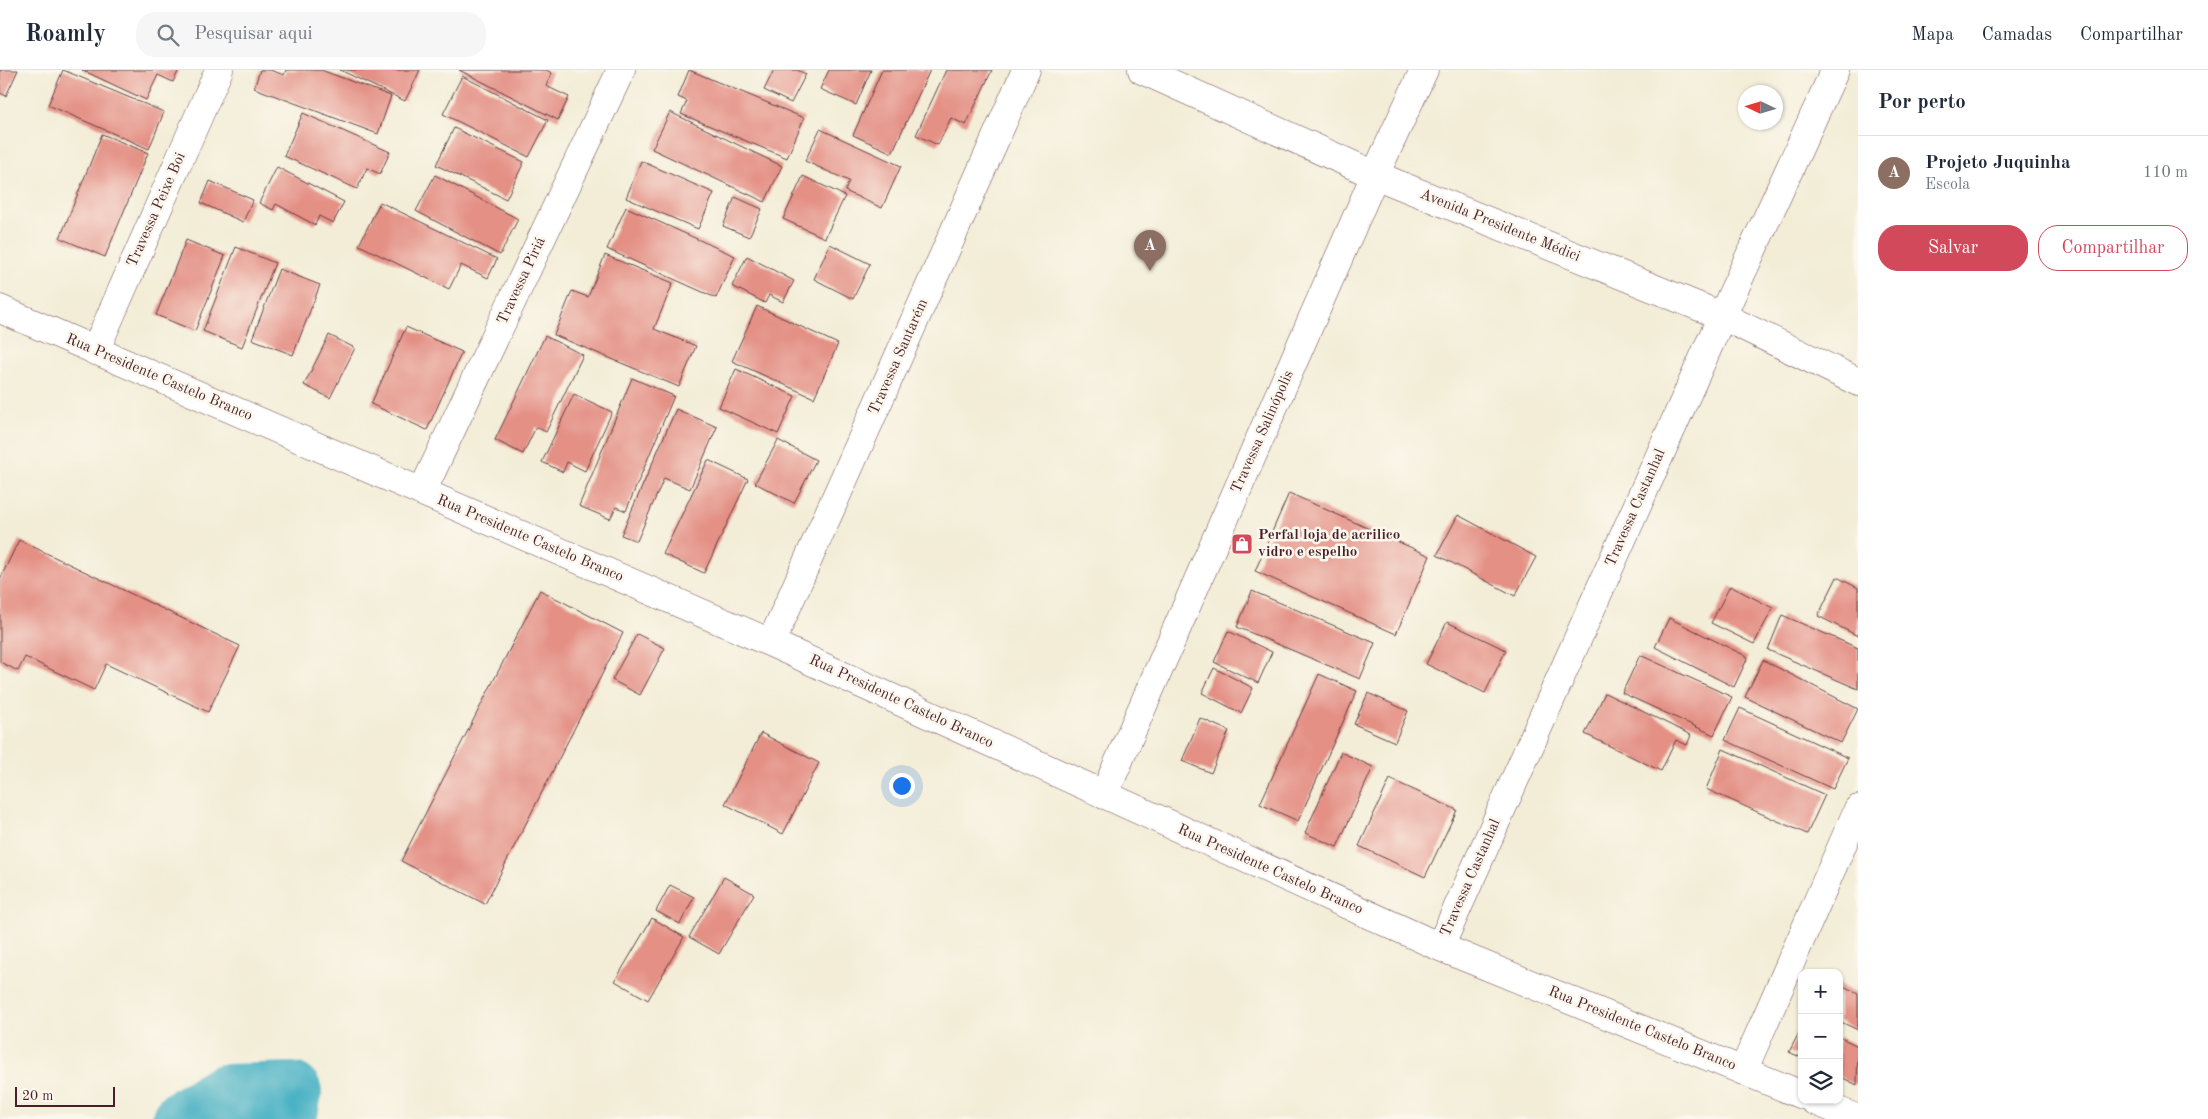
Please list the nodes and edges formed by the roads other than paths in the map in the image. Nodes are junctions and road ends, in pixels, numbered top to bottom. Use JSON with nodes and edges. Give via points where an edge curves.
{"nodes":[{"id":1,"x":219,"y":70,"type":"edge"},
{"id":2,"x":621,"y":70,"type":"edge"},
{"id":3,"x":1026,"y":70,"type":"edge"},
{"id":4,"x":1142,"y":70,"type":"edge"},
{"id":5,"x":1424,"y":70,"type":"edge"},
{"id":6,"x":1835,"y":70,"type":"edge"},
{"id":7,"x":1375,"y":175,"type":"junction"},
{"id":8,"x":0,"y":309,"type":"edge"},
{"id":9,"x":1722,"y":316,"type":"junction"},
{"id":10,"x":95,"y":351,"type":"junction"},
{"id":11,"x":1858,"y":382,"type":"edge"},
{"id":12,"x":422,"y":492,"type":"junction"},
{"id":13,"x":772,"y":644,"type":"junction"},
{"id":14,"x":1104,"y":795,"type":"junction"},
{"id":15,"x":1858,"y":809,"type":"edge"},
{"id":16,"x":1440,"y":947,"type":"junction"},
{"id":17,"x":1742,"y":1071,"type":"junction"},
{"id":18,"x":1798,"y":1093,"type":"edge"},
{"id":19,"x":1822,"y":1104,"type":"edge"},
{"id":20,"x":1858,"y":1119,"type":"edge"}],
"edges":[{"from":1,"to":10,"type":"street","name":"Travessa Peixe Boi"},
{"from":2,"to":12,"type":"street","name":"Travessa Piriá"},
{"from":3,"to":13,"type":"street","name":"Travessa Santarém"},
{"from":4,"to":7,"type":"street","name":"Avenida Presidente Médici"},
{"from":5,"to":7,"type":"street","name":"Travessa Salinópolis"},
{"from":6,"to":9,"type":"street","name":"Travessa Castanhal"},
{"from":7,"to":9,"type":"street","name":"Avenida Presidente Médici"},
{"from":7,"to":14,"type":"street","name":"Travessa Salinópolis"},
{"from":8,"to":10,"type":"street","name":"Rua Presidente Castelo Branco"},
{"from":9,"to":11,"type":"street","name":"Avenida Presidente Médici"},
{"from":9,"to":16,"type":"street","name":"Travessa Castanhal"},
{"from":10,"to":12,"type":"street","name":"Rua Presidente Castelo Branco"},
{"from":12,"to":13,"type":"street","name":"Rua Presidente Castelo Branco"},
{"from":13,"to":14,"type":"street","name":"Rua Presidente Castelo Branco"},
{"from":14,"to":16,"type":"street","name":"Rua Presidente Castelo Branco"},
{"from":15,"to":17,"type":"street"},
{"from":16,"to":17,"type":"street","name":"Rua Presidente Castelo Branco"},
{"from":17,"to":18,"type":"street","name":"Rua Presidente Castelo Branco"},
{"from":19,"to":20,"type":"street"}]}
